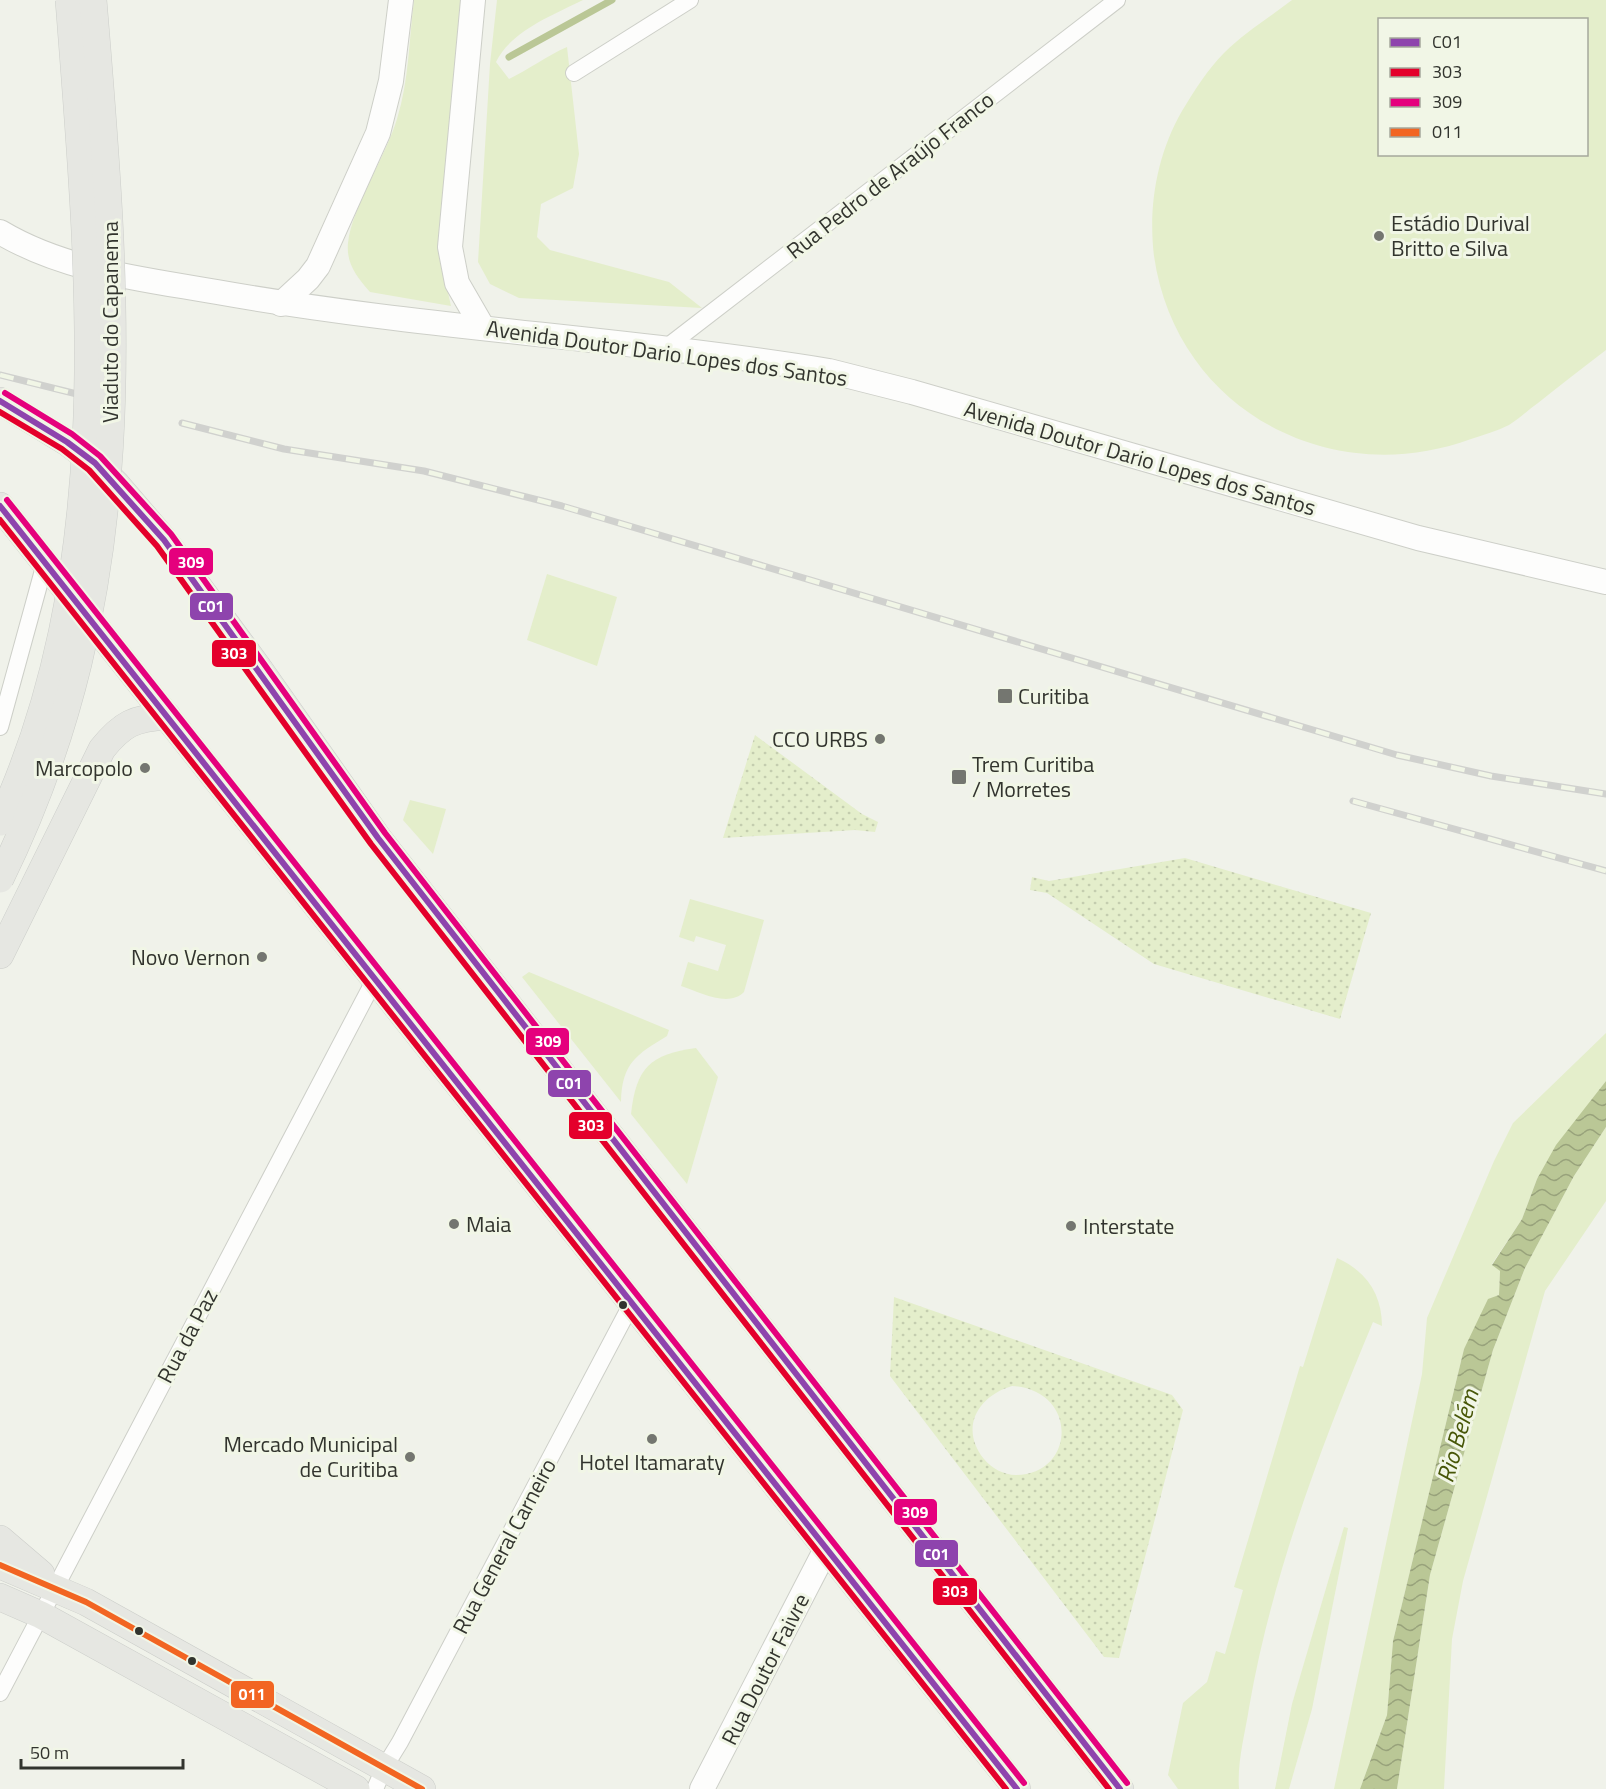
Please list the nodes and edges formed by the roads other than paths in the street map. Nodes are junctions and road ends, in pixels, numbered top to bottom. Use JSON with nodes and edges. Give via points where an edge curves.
{"nodes":[{"id":1,"x":69,"y":0,"type":"edge"},
{"id":2,"x":93,"y":0,"type":"edge"},
{"id":3,"x":401,"y":0,"type":"edge"},
{"id":4,"x":473,"y":0,"type":"edge"},
{"id":5,"x":690,"y":0,"type":"edge"},
{"id":6,"x":1117,"y":0,"type":"edge"},
{"id":7,"x":574,"y":73,"type":"dead end"},
{"id":8,"x":0,"y":232,"type":"edge"},
{"id":9,"x":281,"y":304,"type":"junction"},
{"id":10,"x":483,"y":328,"type":"junction"},
{"id":11,"x":663,"y":350,"type":"junction"},
{"id":12,"x":0,"y":401,"type":"edge"},
{"id":13,"x":0,"y":506,"type":"edge"},
{"id":14,"x":45,"y":562,"type":"junction"},
{"id":15,"x":1606,"y":582,"type":"edge"},
{"id":16,"x":167,"y":716,"type":"junction"},
{"id":17,"x":0,"y":727,"type":"edge"},
{"id":18,"x":0,"y":822,"type":"edge"},
{"id":19,"x":0,"y":879,"type":"edge"},
{"id":20,"x":0,"y":956,"type":"edge"},
{"id":21,"x":375,"y":979,"type":"junction"},
{"id":22,"x":632,"y":1303,"type":"junction"},
{"id":23,"x":0,"y":1539,"type":"edge"},
{"id":24,"x":826,"y":1549,"type":"junction"},
{"id":25,"x":0,"y":1565,"type":"edge"},
{"id":26,"x":55,"y":1587,"type":"junction"},
{"id":27,"x":0,"y":1598,"type":"edge"},
{"id":28,"x":41,"y":1616,"type":"junction"},
{"id":29,"x":0,"y":1693,"type":"edge"},
{"id":30,"x":380,"y":1778,"type":"edge"},
{"id":31,"x":356,"y":1789,"type":"edge"},
{"id":32,"x":422,"y":1789,"type":"edge"},
{"id":33,"x":702,"y":1789,"type":"edge"},
{"id":34,"x":1017,"y":1789,"type":"edge"},
{"id":35,"x":1120,"y":1789,"type":"edge"}],
"edges":[{"from":1,"to":18,"type":"main road","name":"Viaduto do Capanema","bridge":true,"via":[[88,262],[90,345],[85,463],[76,555],[56,654],[29,748]]},
{"from":2,"to":19,"type":"main road","name":"Viaduto do Capanema","bridge":true,"via":[[113,282],[113,387],[104,530],[92,609],[73,689],[31,811]]},
{"from":3,"to":9,"type":"main road","via":[[391,81],[378,133],[318,266]]},
{"from":4,"to":10,"type":"main road","via":[[450,247],[457,283]]},
{"from":5,"to":7,"type":"street"},
{"from":6,"to":11,"type":"street","name":"Rua Pedro de Araújo Franco"},
{"from":8,"to":9,"type":"main road","name":"Avenida Doutor Dario Lopes dos Santos","via":[[48,256],[84,266]]},
{"from":9,"to":10,"type":"main road","name":"Avenida Doutor Dario Lopes dos Santos"},
{"from":10,"to":11,"type":"main road","name":"Avenida Doutor Dario Lopes dos Santos"},
{"from":11,"to":15,"type":"main road","name":"Avenida Doutor Dario Lopes dos Santos","via":[[778,363],[871,381],[1418,538]]},
{"from":12,"to":35,"type":"main road","via":[[95,463],[164,540],[378,838]]},
{"from":13,"to":14,"type":"main road"},
{"from":14,"to":16,"type":"main road"},
{"from":14,"to":17,"type":"street"},
{"from":16,"to":20,"type":"main road","via":[[129,722],[102,749]]},
{"from":16,"to":21,"type":"main road"},
{"from":21,"to":22,"type":"main road"},
{"from":21,"to":26,"type":"street","name":"Rua da Paz"},
{"from":22,"to":24,"type":"main road"},
{"from":22,"to":30,"type":"street","name":"Rua General Carneiro"},
{"from":23,"to":26,"type":"main road"},
{"from":24,"to":33,"type":"main road","name":"Rua Doutor Faivre"},
{"from":24,"to":34,"type":"main road"},
{"from":25,"to":26,"type":"main road"},
{"from":26,"to":28,"type":"street","name":"Rua da Paz"},
{"from":26,"to":30,"type":"main road"},
{"from":27,"to":28,"type":"main road"},
{"from":28,"to":29,"type":"street","name":"Rua da Paz"},
{"from":28,"to":31,"type":"main road"},
{"from":30,"to":32,"type":"main road"}]}
